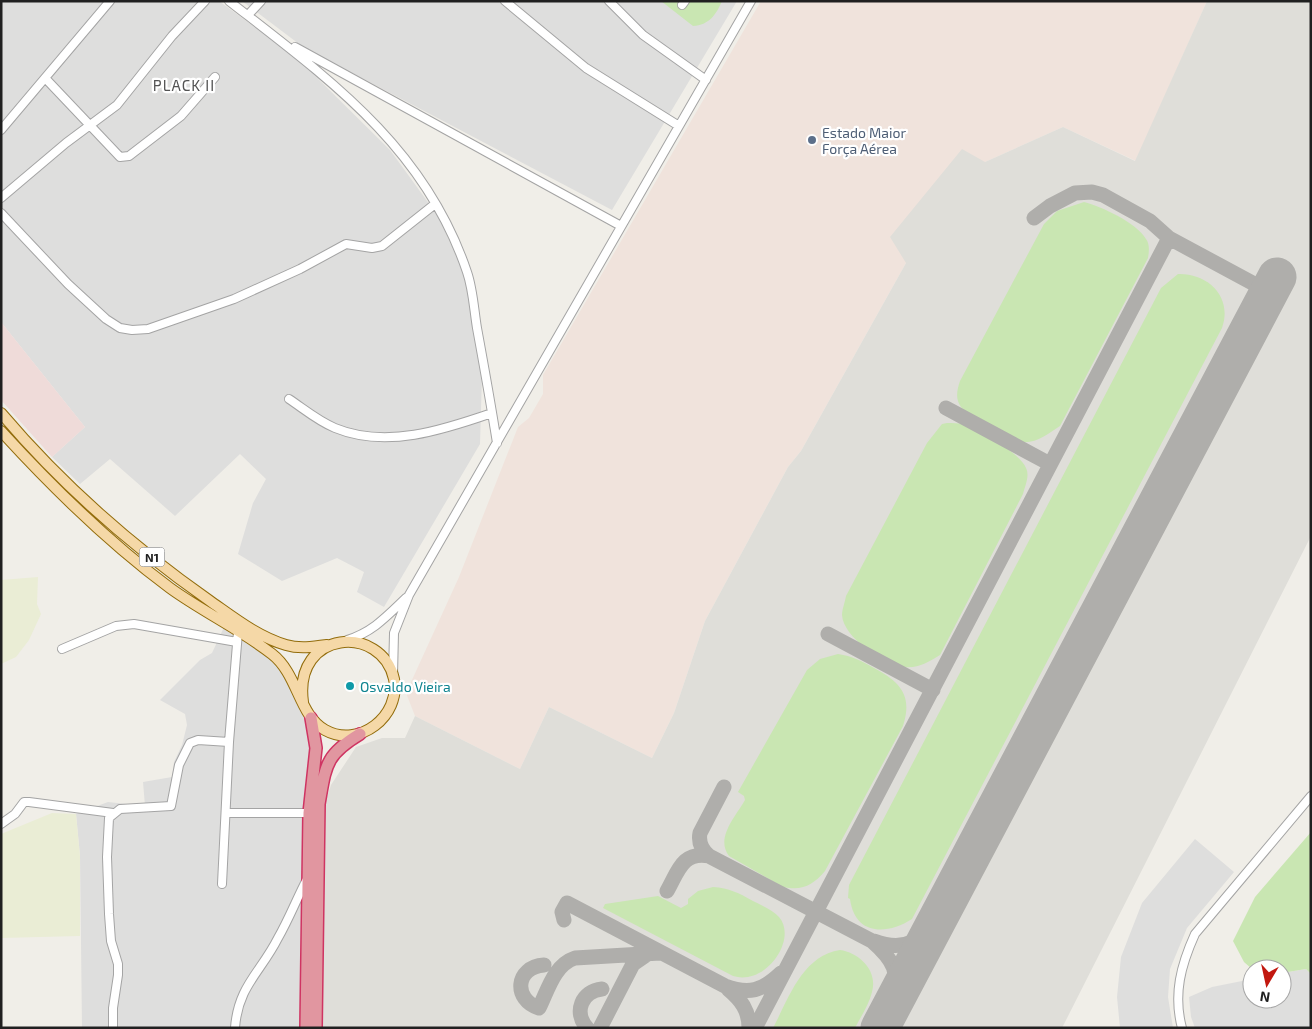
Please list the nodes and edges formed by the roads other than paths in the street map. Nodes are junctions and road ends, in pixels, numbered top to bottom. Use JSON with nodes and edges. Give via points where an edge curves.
{"nodes":[{"id":1,"x":110,"y":1,"type":"edge"},
{"id":2,"x":205,"y":1,"type":"edge"},
{"id":3,"x":229,"y":1,"type":"edge"},
{"id":4,"x":261,"y":1,"type":"edge"},
{"id":5,"x":504,"y":1,"type":"edge"},
{"id":6,"x":609,"y":1,"type":"edge"},
{"id":7,"x":752,"y":1,"type":"edge"},
{"id":8,"x":248,"y":16,"type":"junction"},
{"id":9,"x":280,"y":39,"type":"junction"},
{"id":10,"x":215,"y":77,"type":"dead end"},
{"id":11,"x":46,"y":80,"type":"junction"},
{"id":12,"x":706,"y":80,"type":"junction"},
{"id":13,"x":88,"y":126,"type":"junction"},
{"id":14,"x":679,"y":126,"type":"junction"},
{"id":15,"x":1,"y":130,"type":"edge"},
{"id":16,"x":1,"y":198,"type":"edge"},
{"id":17,"x":435,"y":204,"type":"junction"},
{"id":18,"x":1,"y":213,"type":"edge"},
{"id":19,"x":621,"y":226,"type":"junction"},
{"id":20,"x":289,"y":399,"type":"dead end"},
{"id":21,"x":1,"y":413,"type":"edge"},
{"id":22,"x":492,"y":413,"type":"junction"},
{"id":23,"x":1,"y":431,"type":"edge"},
{"id":24,"x":498,"y":444,"type":"junction"},
{"id":25,"x":409,"y":595,"type":"junction"},
{"id":26,"x":237,"y":637,"type":"junction"},
{"id":27,"x":338,"y":643,"type":"junction"},
{"id":28,"x":62,"y":649,"type":"dead end"},
{"id":29,"x":394,"y":678,"type":"junction"},
{"id":30,"x":303,"y":702,"type":"junction"},
{"id":31,"x":311,"y":718,"type":"junction"},
{"id":32,"x":360,"y":734,"type":"junction"},
{"id":33,"x":229,"y":742,"type":"junction"},
{"id":34,"x":1311,"y":796,"type":"edge"},
{"id":35,"x":113,"y":813,"type":"junction"},
{"id":36,"x":226,"y":813,"type":"junction"},
{"id":37,"x":309,"y":813,"type":"junction"},
{"id":38,"x":1,"y":824,"type":"edge"},
{"id":39,"x":308,"y":877,"type":"junction"},
{"id":40,"x":222,"y":884,"type":"dead end"},
{"id":41,"x":113,"y":1028,"type":"edge"},
{"id":42,"x":235,"y":1028,"type":"edge"},
{"id":43,"x":306,"y":1028,"type":"edge"},
{"id":44,"x":316,"y":1028,"type":"edge"},
{"id":45,"x":1182,"y":1028,"type":"edge"}],
"edges":[{"from":1,"to":11,"type":"street"},
{"from":2,"to":13,"type":"street","via":[[172,36],[117,105]]},
{"from":3,"to":8,"type":"street"},
{"from":4,"to":8,"type":"street"},
{"from":5,"to":14,"type":"street","via":[[586,68]]},
{"from":6,"to":12,"type":"street","via":[[643,35]]},
{"from":7,"to":12,"type":"street"},
{"from":8,"to":9,"type":"street"},
{"from":9,"to":17,"type":"street","via":[[355,103],[394,142]]},
{"from":9,"to":19,"type":"street"},
{"from":10,"to":13,"type":"street","via":[[181,116],[129,156],[120,157]]},
{"from":11,"to":13,"type":"street"},
{"from":11,"to":15,"type":"street"},
{"from":12,"to":14,"type":"street"},
{"from":13,"to":16,"type":"street"},
{"from":14,"to":19,"type":"street"},
{"from":17,"to":18,"type":"street","via":[[410,221],[389,242],[376,248],[346,244],[234,299],[148,329],[132,330],[120,328],[106,319]]},
{"from":17,"to":22,"type":"street","via":[[468,274]]},
{"from":19,"to":24,"type":"street"},
{"from":20,"to":22,"type":"street","via":[[336,428],[387,438],[457,426]]},
{"from":21,"to":27,"type":"main road","number":"N1","via":[[67,484],[101,515],[160,564],[235,619],[286,646],[310,648]]},
{"from":22,"to":24,"type":"street"},
{"from":23,"to":26,"type":"main road","number":"N1","via":[[45,479],[136,562]]},
{"from":24,"to":25,"type":"street"},
{"from":25,"to":27,"type":"street","via":[[378,626]]},
{"from":25,"to":29,"type":"street","via":[[394,633]]},
{"from":26,"to":28,"type":"street","via":[[134,624],[116,626]]},
{"from":26,"to":30,"type":"main road","number":"N1","via":[[277,660],[293,679]]},
{"from":26,"to":33,"type":"street"},
{"from":27,"to":29,"type":"main road","via":[[360,643],[370,647],[382,657]]},
{"from":27,"to":30,"type":"main road","via":[[322,650],[308,662],[301,687]]},
{"from":29,"to":32,"type":"main road","via":[[395,690],[390,708],[378,724]]},
{"from":30,"to":31,"type":"main road"},
{"from":31,"to":32,"type":"main road","via":[[336,734]]},
{"from":31,"to":37,"type":"highway","via":[[316,748]]},
{"from":32,"to":44,"type":"highway","via":[[332,754],[323,778],[319,804]]},
{"from":33,"to":35,"type":"street","via":[[198,740],[190,743],[179,765],[171,806],[129,808]]},
{"from":33,"to":36,"type":"street"},
{"from":34,"to":45,"type":"street","via":[[1195,934],[1185,954],[1177,990]]},
{"from":35,"to":38,"type":"street","via":[[24,802]]},
{"from":35,"to":41,"type":"street","via":[[109,818],[107,848],[111,940],[118,964]]},
{"from":36,"to":37,"type":"street"},
{"from":36,"to":40,"type":"street"},
{"from":37,"to":39,"type":"highway"},
{"from":39,"to":42,"type":"street","via":[[278,939],[246,985],[238,1006]]},
{"from":39,"to":43,"type":"highway"}]}
